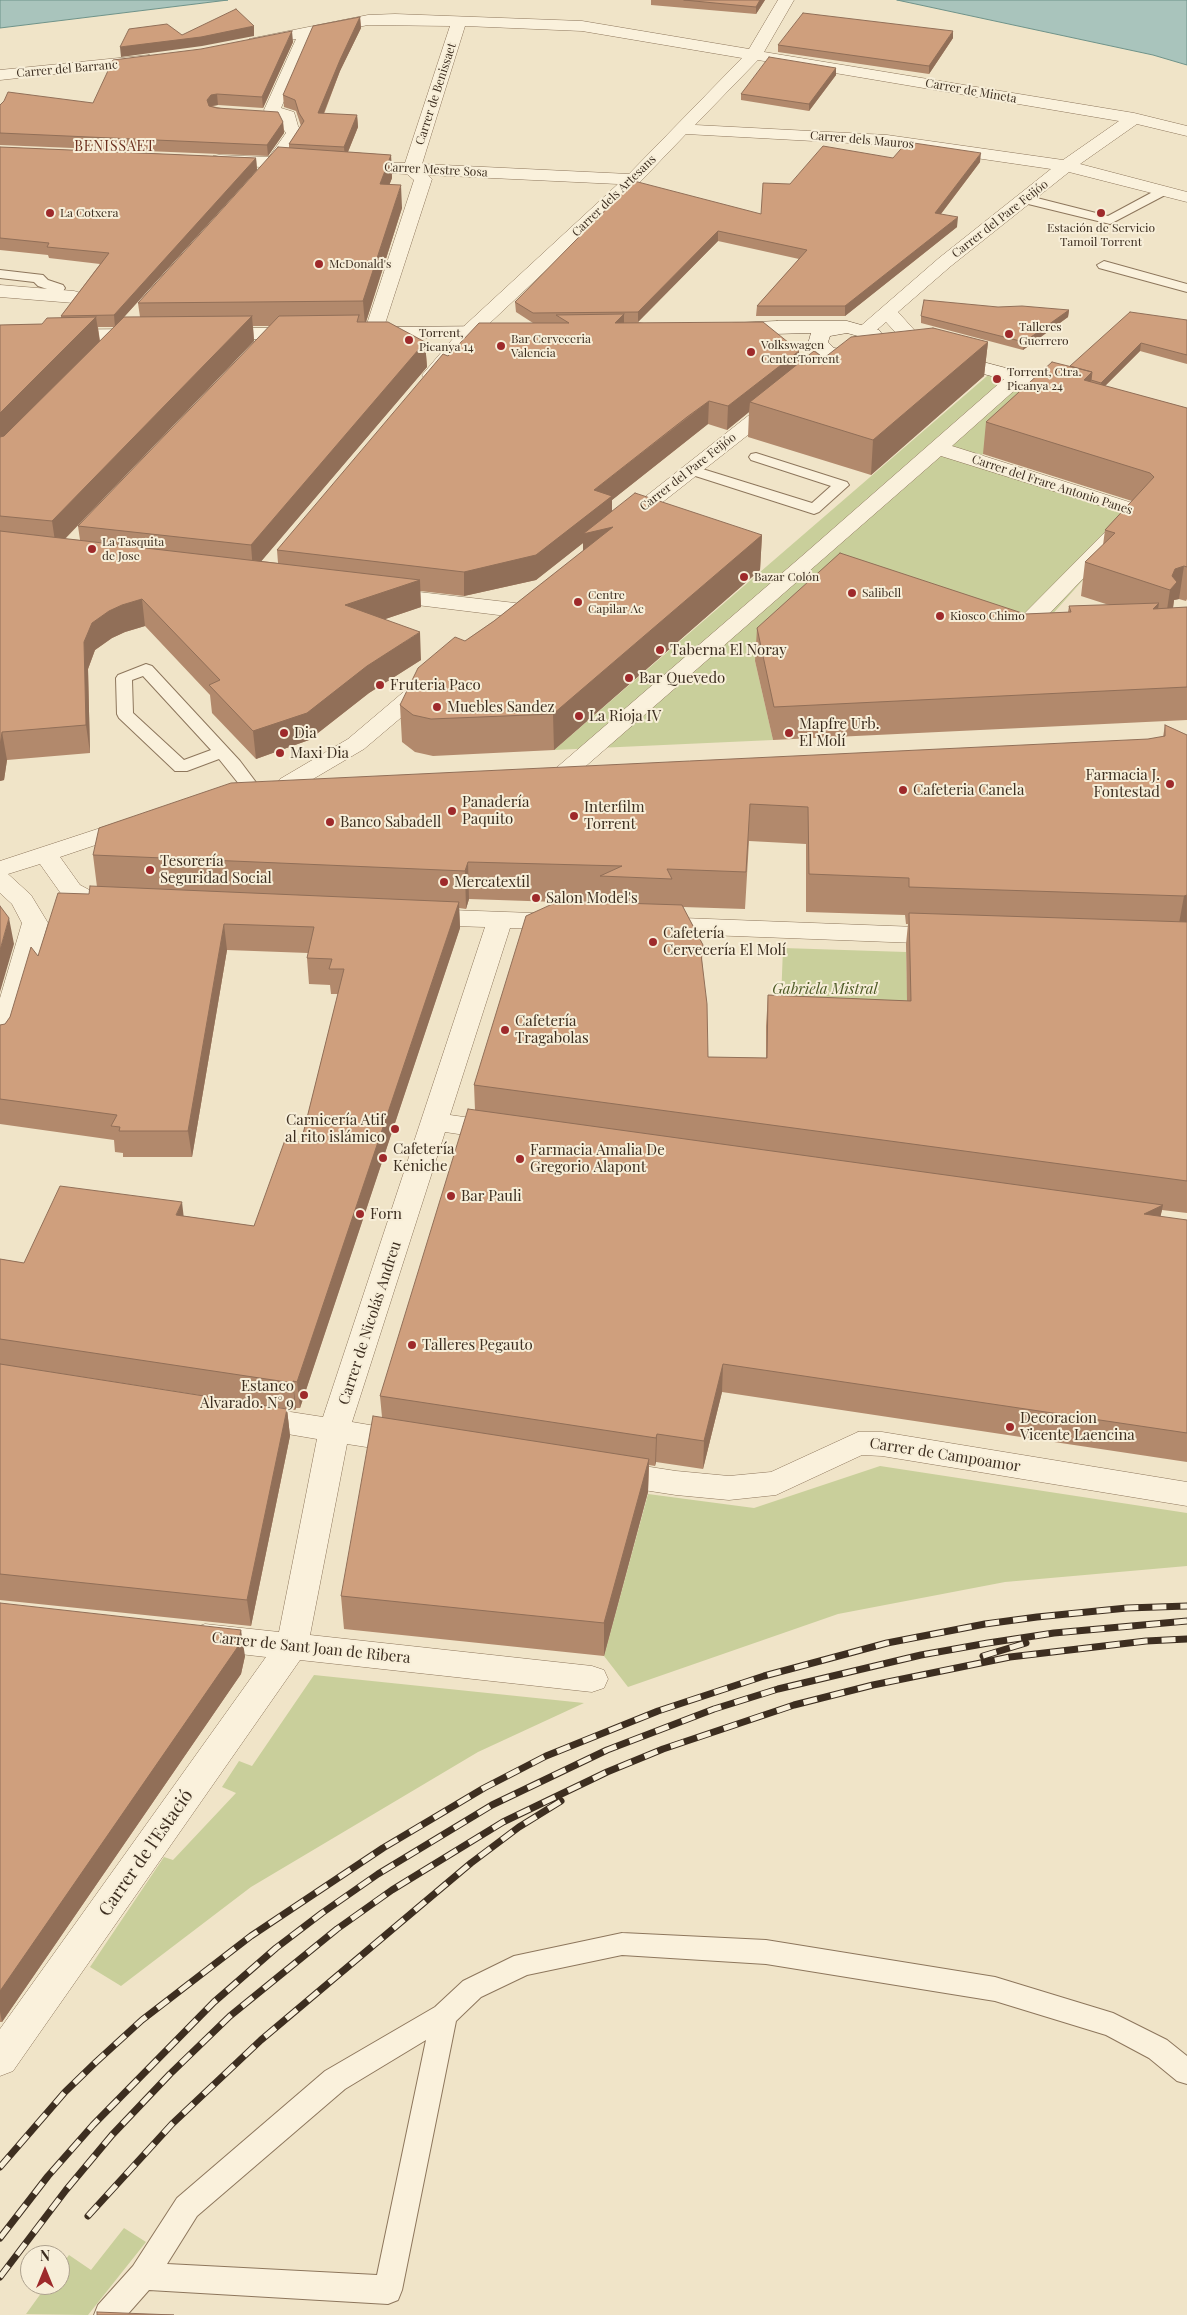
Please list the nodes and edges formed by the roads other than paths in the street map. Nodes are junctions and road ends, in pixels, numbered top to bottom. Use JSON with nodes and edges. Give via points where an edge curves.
{"nodes":[{"id":1,"x":786,"y":0,"type":"edge"},
{"id":2,"x":459,"y":21,"type":"junction"},
{"id":3,"x":305,"y":38,"type":"dead end"},
{"id":4,"x":240,"y":45,"type":"edge"},
{"id":5,"x":754,"y":55,"type":"junction"},
{"id":6,"x":166,"y":58,"type":"edge"},
{"id":7,"x":0,"y":75,"type":"edge"},
{"id":8,"x":253,"y":114,"type":"edge"},
{"id":9,"x":288,"y":116,"type":"junction"},
{"id":10,"x":1134,"y":118,"type":"junction"},
{"id":11,"x":682,"y":129,"type":"junction"},
{"id":12,"x":1187,"y":131,"type":"edge"},
{"id":13,"x":206,"y":159,"type":"edge"},
{"id":14,"x":275,"y":162,"type":"junction"},
{"id":15,"x":1066,"y":166,"type":"junction"},
{"id":16,"x":412,"y":169,"type":"junction"},
{"id":17,"x":633,"y":179,"type":"junction"},
{"id":18,"x":256,"y":184,"type":"edge"},
{"id":19,"x":1162,"y":191,"type":"junction"},
{"id":20,"x":1187,"y":197,"type":"edge"},
{"id":21,"x":1025,"y":199,"type":"junction"},
{"id":22,"x":1104,"y":266,"type":"dead end"},
{"id":23,"x":0,"y":274,"type":"edge"},
{"id":24,"x":1187,"y":288,"type":"edge"},
{"id":25,"x":0,"y":291,"type":"edge"},
{"id":26,"x":54,"y":296,"type":"junction"},
{"id":27,"x":74,"y":297,"type":"edge"},
{"id":28,"x":887,"y":311,"type":"junction"},
{"id":29,"x":127,"y":328,"type":"junction"},
{"id":30,"x":839,"y":328,"type":"junction"},
{"id":31,"x":718,"y":329,"type":"edge"},
{"id":32,"x":760,"y":329,"type":"junction"},
{"id":33,"x":469,"y":332,"type":"junction"},
{"id":34,"x":528,"y":332,"type":"edge"},
{"id":35,"x":353,"y":333,"type":"edge"},
{"id":36,"x":372,"y":333,"type":"junction"},
{"id":37,"x":274,"y":334,"type":"junction"},
{"id":38,"x":314,"y":334,"type":"edge"},
{"id":39,"x":158,"y":335,"type":"edge"},
{"id":40,"x":196,"y":335,"type":"edge"},
{"id":41,"x":0,"y":336,"type":"edge"},
{"id":42,"x":870,"y":338,"type":"junction"},
{"id":43,"x":818,"y":344,"type":"junction"},
{"id":44,"x":925,"y":353,"type":"junction"},
{"id":45,"x":100,"y":355,"type":"edge"},
{"id":46,"x":254,"y":356,"type":"edge"},
{"id":47,"x":1018,"y":377,"type":"junction"},
{"id":48,"x":791,"y":391,"type":"edge"},
{"id":49,"x":418,"y":393,"type":"edge"},
{"id":50,"x":1087,"y":395,"type":"edge"},
{"id":51,"x":938,"y":448,"type":"junction"},
{"id":52,"x":756,"y":457,"type":"dead end"},
{"id":53,"x":691,"y":470,"type":"junction"},
{"id":54,"x":607,"y":537,"type":"edge"},
{"id":55,"x":1074,"y":575,"type":"junction"},
{"id":56,"x":1095,"y":581,"type":"edge"},
{"id":57,"x":367,"y":593,"type":"edge"},
{"id":58,"x":989,"y":624,"type":"edge"},
{"id":59,"x":492,"y":629,"type":"edge"},
{"id":60,"x":446,"y":667,"type":"edge"},
{"id":61,"x":356,"y":744,"type":"junction"},
{"id":62,"x":222,"y":752,"type":"junction"},
{"id":63,"x":597,"y":773,"type":"edge"},
{"id":64,"x":288,"y":784,"type":"junction"},
{"id":65,"x":240,"y":788,"type":"joint"},
{"id":66,"x":156,"y":816,"type":"edge"},
{"id":67,"x":45,"y":853,"type":"junction"},
{"id":68,"x":0,"y":869,"type":"edge"},
{"id":69,"x":0,"y":880,"type":"edge"},
{"id":70,"x":134,"y":904,"type":"edge"},
{"id":71,"x":401,"y":916,"type":"edge"},
{"id":72,"x":500,"y":920,"type":"junction"},
{"id":73,"x":580,"y":923,"type":"edge"},
{"id":74,"x":630,"y":924,"type":"edge"},
{"id":75,"x":968,"y":936,"type":"edge"},
{"id":76,"x":0,"y":1042,"type":"edge"},
{"id":77,"x":436,"y":1122,"type":"junction"},
{"id":78,"x":525,"y":1134,"type":"edge"},
{"id":79,"x":226,"y":1413,"type":"edge"},
{"id":80,"x":334,"y":1431,"type":"junction"},
{"id":81,"x":432,"y":1446,"type":"edge"},
{"id":82,"x":588,"y":1470,"type":"edge"},
{"id":83,"x":1187,"y":1494,"type":"edge"},
{"id":84,"x":175,"y":1633,"type":"edge"},
{"id":85,"x":292,"y":1646,"type":"junction"},
{"id":86,"x":592,"y":1679,"type":"dead end"},
{"id":87,"x":444,"y":2015,"type":"junction"},
{"id":88,"x":0,"y":2058,"type":"edge"},
{"id":89,"x":1187,"y":2072,"type":"edge"},
{"id":90,"x":143,"y":2276,"type":"junction"},
{"id":91,"x":108,"y":2315,"type":"edge"}],
"edges":[{"from":1,"to":5,"type":"street","name":"Carrer dels Artesans"},
{"from":2,"to":4,"type":"street","via":[[368,20]]},
{"from":2,"to":5,"type":"street","via":[[582,26]]},
{"from":2,"to":16,"type":"street","name":"Carrer de Benissaet"},
{"from":3,"to":9,"type":"street","via":[[272,110]]},
{"from":5,"to":10,"type":"street","name":"Carrer de Mineta"},
{"from":5,"to":11,"type":"street","name":"Carrer dels Artesans"},
{"from":6,"to":7,"type":"street","name":"Carrer del Barranc"},
{"from":8,"to":9,"type":"street"},
{"from":9,"to":14,"type":"street","via":[[295,133]]},
{"from":10,"to":12,"type":"street","name":"Carrer de Mineta"},
{"from":10,"to":15,"type":"street","name":"Carrer del Pare Feijóo"},
{"from":11,"to":15,"type":"street","name":"Carrer dels Mauros","via":[[887,140]]},
{"from":11,"to":17,"type":"street","name":"Carrer dels Artesans"},
{"from":13,"to":14,"type":"street","name":"Carrer Mestre Sosa"},
{"from":14,"to":16,"type":"street","name":"Carrer Mestre Sosa"},
{"from":14,"to":18,"type":"street"},
{"from":15,"to":19,"type":"street","name":"Carrer dels Mauros"},
{"from":15,"to":21,"type":"street","name":"Carrer del Pare Feijóo"},
{"from":16,"to":17,"type":"street","name":"Carrer Mestre Sosa"},
{"from":16,"to":36,"type":"street","via":[[423,179]]},
{"from":17,"to":33,"type":"street","name":"Carrer dels Artesans"},
{"from":19,"to":20,"type":"street","name":"Carrer dels Mauros"},
{"from":19,"to":21,"type":"lane","via":[[1110,220]]},
{"from":21,"to":28,"type":"street","name":"Carrer del Pare Feijóo"},
{"from":22,"to":24,"type":"lane"},
{"from":23,"to":26,"type":"lane","via":[[38,278],[58,288]]},
{"from":25,"to":26,"type":"street"},
{"from":26,"to":27,"type":"street"},
{"from":28,"to":42,"type":"street","name":"Carrer del Pare Feijóo"},
{"from":28,"to":44,"type":"street"},
{"from":29,"to":39,"type":"street"},
{"from":29,"to":41,"type":"street"},
{"from":29,"to":45,"type":"street"},
{"from":30,"to":32,"type":"street","via":[[777,326]]},
{"from":30,"to":42,"type":"street"},
{"from":30,"to":43,"type":"street","via":[[819,336]]},
{"from":31,"to":32,"type":"street"},
{"from":32,"to":43,"type":"street"},
{"from":33,"to":34,"type":"street"},
{"from":33,"to":36,"type":"street"},
{"from":33,"to":49,"type":"street","name":"Carrer dels Artesans"},
{"from":35,"to":36,"type":"street"},
{"from":37,"to":38,"type":"street"},
{"from":37,"to":40,"type":"street"},
{"from":37,"to":46,"type":"street"},
{"from":42,"to":43,"type":"street","via":[[856,356],[829,361]]},
{"from":42,"to":44,"type":"street"},
{"from":44,"to":47,"type":"street"},
{"from":47,"to":50,"type":"street"},
{"from":47,"to":51,"type":"street"},
{"from":48,"to":53,"type":"street","name":"Carrer del Pare Feijóo"},
{"from":51,"to":55,"type":"street","name":"Carrer del Frare Antonio Panes","via":[[1138,511]]},
{"from":51,"to":63,"type":"street","via":[[819,564],[553,775]]},
{"from":52,"to":53,"type":"lane","via":[[842,485],[814,509]]},
{"from":53,"to":54,"type":"street","name":"Carrer del Pare Feijóo"},
{"from":55,"to":56,"type":"street"},
{"from":55,"to":58,"type":"street","name":"Carrer del Frare Antonio Panes","via":[[1017,634]]},
{"from":57,"to":59,"type":"street","via":[[522,604]]},
{"from":60,"to":61,"type":"street"},
{"from":61,"to":64,"type":"street"},
{"from":61,"to":64,"type":"street","via":[[339,778]]},
{"from":62,"to":62,"type":"lane","via":[[146,669],[124,678],[125,714],[181,767]]},
{"from":62,"to":65,"type":"lane"},
{"from":64,"to":65,"type":"street"},
{"from":66,"to":67,"type":"street"},
{"from":67,"to":68,"type":"street"},
{"from":67,"to":70,"type":"street","via":[[71,890],[94,902]]},
{"from":69,"to":76,"type":"street","via":[[22,900],[35,923]]},
{"from":71,"to":72,"type":"street"},
{"from":72,"to":73,"type":"street"},
{"from":72,"to":77,"type":"street","name":"Carrer de Nicolás Andreu"},
{"from":74,"to":75,"type":"street"},
{"from":77,"to":78,"type":"street"},
{"from":77,"to":80,"type":"street","name":"Carrer de Nicolás Andreu"},
{"from":79,"to":80,"type":"street"},
{"from":80,"to":81,"type":"street"},
{"from":80,"to":85,"type":"street","name":"Carrer de Nicolás Andreu"},
{"from":82,"to":83,"type":"street","name":"Carrer de Campoamor","via":[[728,1488],[776,1483],[858,1443]]},
{"from":84,"to":85,"type":"street","name":"Carrer de Sant Joan de Ribera"},
{"from":85,"to":86,"type":"street","name":"Carrer de Sant Joan de Ribera"},
{"from":85,"to":88,"type":"street","name":"Carrer de l'Estació"},
{"from":87,"to":89,"type":"lane","via":[[472,1989],[523,1964],[622,1944],[766,1952],[995,1990],[1113,2025],[1158,2049]]},
{"from":87,"to":90,"type":"lane","via":[[336,2080],[187,2207]]},
{"from":87,"to":90,"type":"lane","via":[[388,2290]]},
{"from":90,"to":91,"type":"lane"}]}
